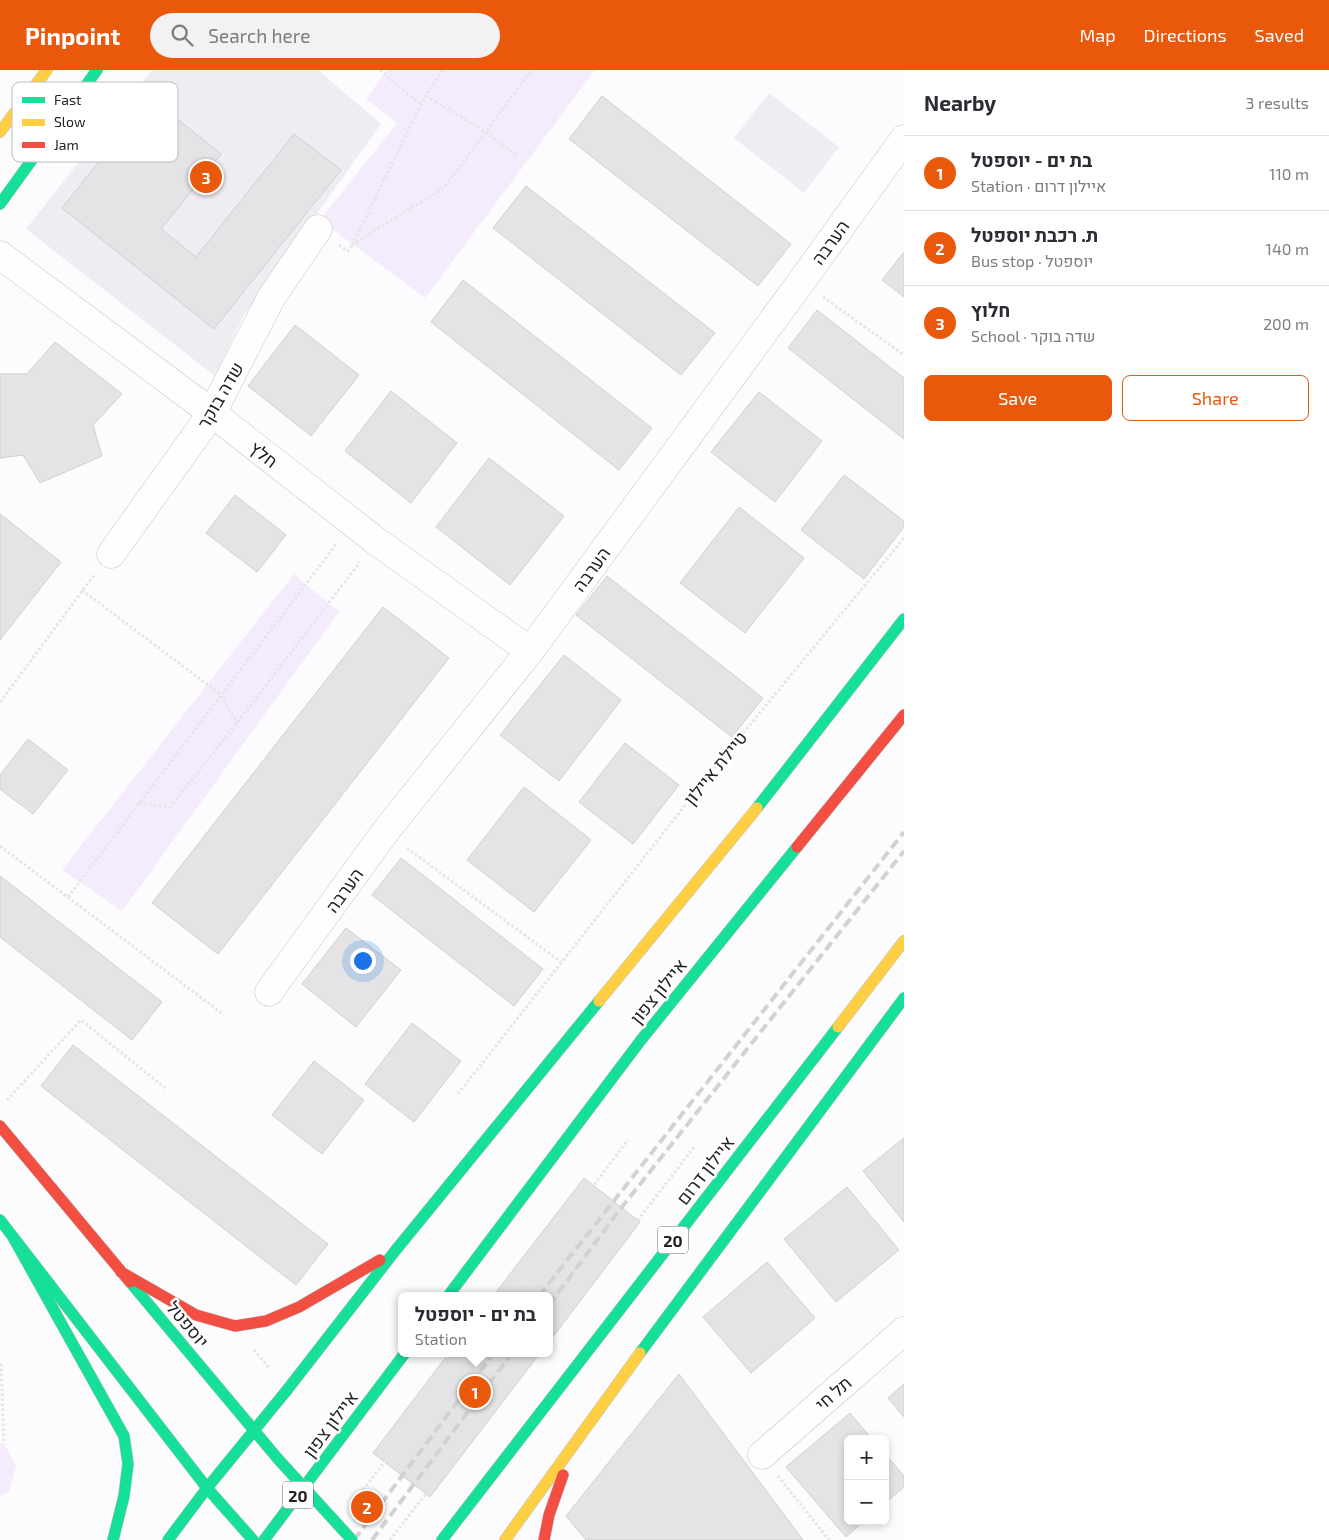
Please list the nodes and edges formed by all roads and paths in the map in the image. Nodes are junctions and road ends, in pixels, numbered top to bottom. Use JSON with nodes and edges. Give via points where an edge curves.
{"nodes":[{"id":1,"x":47,"y":70,"type":"edge"},
{"id":2,"x":97,"y":70,"type":"edge"},
{"id":3,"x":380,"y":70,"type":"edge"},
{"id":4,"x":443,"y":70,"type":"edge"},
{"id":5,"x":532,"y":70,"type":"edge"},
{"id":6,"x":38,"y":82,"type":"edge"},
{"id":7,"x":88,"y":82,"type":"edge"},
{"id":8,"x":426,"y":96,"type":"junction"},
{"id":9,"x":421,"y":104,"type":"junction"},
{"id":10,"x":12,"y":116,"type":"edge"},
{"id":11,"x":0,"y":132,"type":"edge"},
{"id":12,"x":486,"y":132,"type":"junction"},
{"id":13,"x":904,"y":139,"type":"edge"},
{"id":14,"x":516,"y":156,"type":"dead end"},
{"id":15,"x":30,"y":162,"type":"edge"},
{"id":16,"x":0,"y":204,"type":"edge"},
{"id":17,"x":318,"y":229,"type":"dead end"},
{"id":18,"x":0,"y":255,"type":"edge"},
{"id":19,"x":801,"y":282,"type":"junction"},
{"id":20,"x":904,"y":355,"type":"edge"},
{"id":21,"x":212,"y":414,"type":"junction"},
{"id":22,"x":352,"y":522,"type":"junction"},
{"id":23,"x":904,"y":538,"type":"edge"},
{"id":24,"x":376,"y":540,"type":"junction"},
{"id":25,"x":111,"y":554,"type":"dead end"},
{"id":26,"x":904,"y":619,"type":"edge"},
{"id":27,"x":530,"y":651,"type":"junction"},
{"id":28,"x":221,"y":695,"type":"junction"},
{"id":29,"x":0,"y":702,"type":"edge"},
{"id":30,"x":904,"y":715,"type":"edge"},
{"id":31,"x":238,"y":723,"type":"junction"},
{"id":32,"x":139,"y":803,"type":"junction"},
{"id":33,"x":385,"y":832,"type":"junction"},
{"id":34,"x":0,"y":846,"type":"edge"},
{"id":35,"x":68,"y":897,"type":"junction"},
{"id":36,"x":904,"y":941,"type":"edge"},
{"id":37,"x":561,"y":962,"type":"junction"},
{"id":38,"x":269,"y":992,"type":"dead end"},
{"id":39,"x":904,"y":998,"type":"edge"},
{"id":40,"x":224,"y":1014,"type":"dead end"},
{"id":41,"x":165,"y":1088,"type":"dead end"},
{"id":42,"x":458,"y":1094,"type":"dead end"},
{"id":43,"x":7,"y":1100,"type":"dead end"},
{"id":44,"x":0,"y":1126,"type":"edge"},
{"id":45,"x":628,"y":1140,"type":"dead end"},
{"id":46,"x":695,"y":1146,"type":"dead end"},
{"id":47,"x":0,"y":1220,"type":"edge"},
{"id":48,"x":14,"y":1237,"type":"junction"},
{"id":49,"x":395,"y":1251,"type":"junction"},
{"id":50,"x":121,"y":1272,"type":"junction"},
{"id":51,"x":451,"y":1292,"type":"edge"},
{"id":52,"x":513,"y":1292,"type":"edge"},
{"id":53,"x":235,"y":1326,"type":"junction"},
{"id":54,"x":553,"y":1330,"type":"edge"},
{"id":55,"x":904,"y":1331,"type":"edge"},
{"id":56,"x":402,"y":1357,"type":"edge"},
{"id":57,"x":464,"y":1357,"type":"edge"},
{"id":58,"x":532,"y":1357,"type":"edge"},
{"id":59,"x":0,"y":1364,"type":"edge"},
{"id":60,"x":287,"y":1390,"type":"junction"},
{"id":61,"x":254,"y":1430,"type":"junction"},
{"id":62,"x":4,"y":1444,"type":"dead end"},
{"id":63,"x":572,"y":1448,"type":"junction"},
{"id":64,"x":762,"y":1455,"type":"joint"},
{"id":65,"x":207,"y":1488,"type":"junction"},
{"id":66,"x":350,"y":1509,"type":"dead end"},
{"id":67,"x":113,"y":1540,"type":"edge"},
{"id":68,"x":168,"y":1540,"type":"edge"},
{"id":69,"x":253,"y":1540,"type":"edge"},
{"id":70,"x":264,"y":1540,"type":"edge"},
{"id":71,"x":352,"y":1540,"type":"edge"},
{"id":72,"x":390,"y":1540,"type":"edge"},
{"id":73,"x":442,"y":1540,"type":"edge"},
{"id":74,"x":505,"y":1540,"type":"edge"},
{"id":75,"x":544,"y":1540,"type":"edge"},
{"id":76,"x":829,"y":1540,"type":"edge"}],
"edges":[{"from":1,"to":6,"type":"main road"},
{"from":2,"to":7,"type":"main road"},
{"from":3,"to":9,"type":"path"},
{"from":4,"to":8,"type":"path"},
{"from":5,"to":12,"type":"path"},
{"from":8,"to":9,"type":"path"},
{"from":8,"to":12,"type":"path"},
{"from":9,"to":12,"type":"path","via":[[353,244],[444,188]]},
{"from":10,"to":11,"type":"main road"},
{"from":12,"to":14,"type":"path"},
{"from":13,"to":19,"type":"street","name":"הערבה"},
{"from":15,"to":16,"type":"main road"},
{"from":17,"to":21,"type":"street","name":"שדה בוקר","via":[[271,298]]},
{"from":18,"to":21,"type":"street","name":"חלץ"},
{"from":19,"to":20,"type":"path"},
{"from":19,"to":27,"type":"street","name":"הערבה"},
{"from":21,"to":22,"type":"street","name":"חלץ"},
{"from":21,"to":25,"type":"street","name":"שדה בוקר"},
{"from":22,"to":24,"type":"street","name":"חלץ"},
{"from":22,"to":28,"type":"path"},
{"from":23,"to":37,"type":"path","name":"טיילת איילון","via":[[716,766]]},
{"from":24,"to":27,"type":"street","name":"חלץ"},
{"from":24,"to":31,"type":"path"},
{"from":26,"to":49,"type":"main road","via":[[776,784]]},
{"from":27,"to":33,"type":"street","name":"הערבה"},
{"from":28,"to":29,"type":"path","via":[[82,590]]},
{"from":28,"to":31,"type":"path"},
{"from":28,"to":32,"type":"path"},
{"from":30,"to":51,"type":"main road","name":"איילון צפון","via":[[641,1040]]},
{"from":31,"to":32,"type":"path","via":[[170,807]]},
{"from":32,"to":35,"type":"path"},
{"from":33,"to":37,"type":"path"},
{"from":33,"to":38,"type":"street","name":"הערבה"},
{"from":34,"to":35,"type":"path"},
{"from":35,"to":40,"type":"path"},
{"from":36,"to":73,"type":"main road","name":"איילון דרום","number":"20"},
{"from":37,"to":42,"type":"path","name":"טיילת איילון"},
{"from":39,"to":63,"type":"main road"},
{"from":41,"to":43,"type":"path","via":[[81,1020]]},
{"from":44,"to":50,"type":"main road","name":"יוספטל"},
{"from":45,"to":52,"type":"path"},
{"from":46,"to":54,"type":"path"},
{"from":47,"to":48,"type":"main road"},
{"from":48,"to":65,"type":"main road"},
{"from":48,"to":67,"type":"main road","via":[[124,1436],[128,1464]]},
{"from":49,"to":53,"type":"main road","via":[[299,1307],[266,1320]]},
{"from":49,"to":60,"type":"main road"},
{"from":50,"to":53,"type":"main road","via":[[196,1315]]},
{"from":50,"to":61,"type":"main road","name":"יוספטל"},
{"from":53,"to":60,"type":"path"},
{"from":55,"to":64,"type":"street","name":"תל חי"},
{"from":56,"to":70,"type":"main road","name":"איילון צפון","number":"20"},
{"from":57,"to":66,"type":"path"},
{"from":58,"to":72,"type":"path"},
{"from":59,"to":62,"type":"path"},
{"from":60,"to":61,"type":"main road"},
{"from":61,"to":65,"type":"main road"},
{"from":61,"to":71,"type":"main road","name":"יוספטל","bridge":true},
{"from":63,"to":74,"type":"main road"},
{"from":63,"to":75,"type":"main road","via":[[548,1515]]},
{"from":64,"to":76,"type":"path"},
{"from":65,"to":68,"type":"main road"},
{"from":65,"to":69,"type":"main road"}]}
